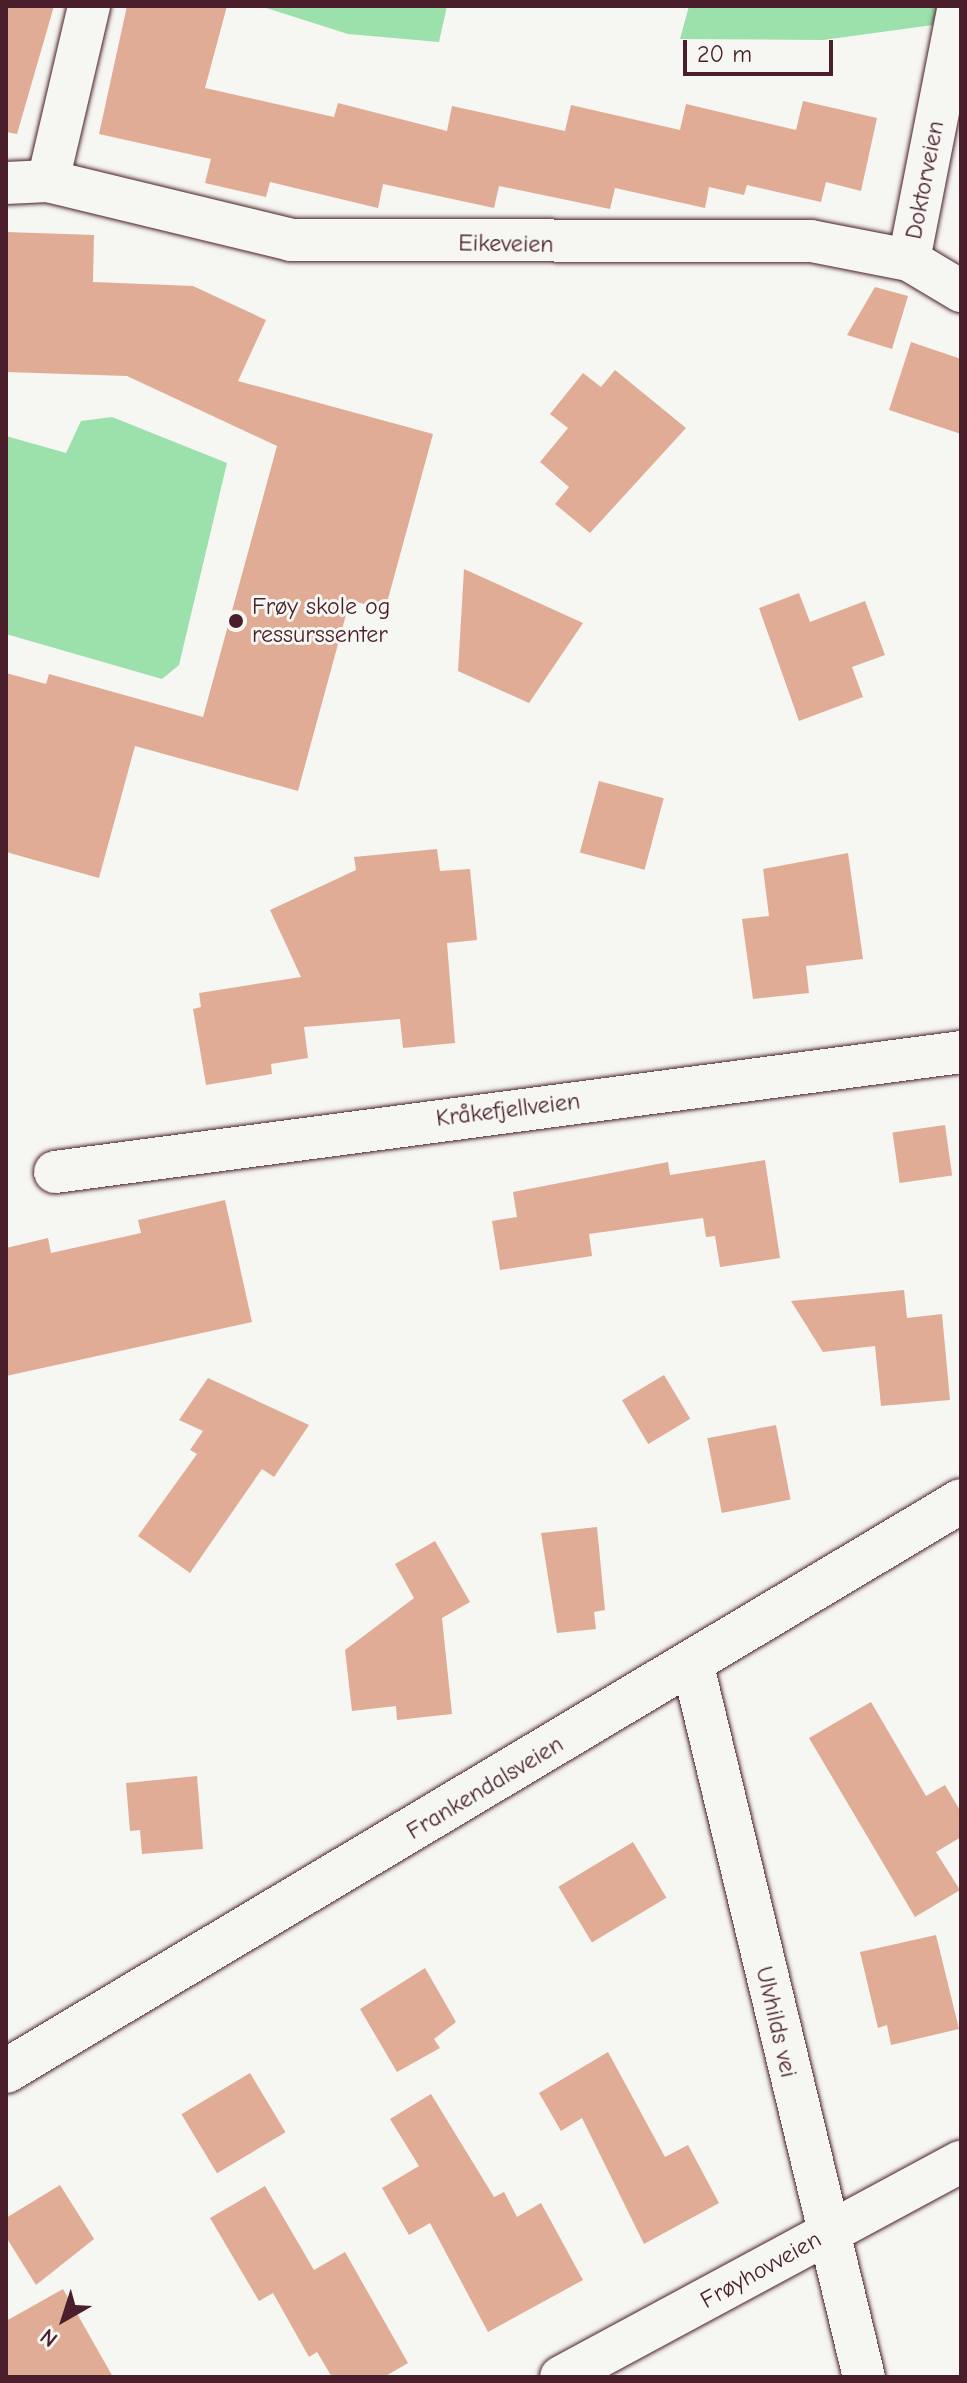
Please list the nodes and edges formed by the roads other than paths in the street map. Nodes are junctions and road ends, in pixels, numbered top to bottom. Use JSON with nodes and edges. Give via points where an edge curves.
{"nodes":[{"id":1,"x":89,"y":6,"type":"edge"},
{"id":2,"x":959,"y":6,"type":"edge"},
{"id":3,"x":48,"y":181,"type":"junction"},
{"id":4,"x":6,"y":183,"type":"edge"},
{"id":5,"x":909,"y":260,"type":"junction"},
{"id":6,"x":961,"y":291,"type":"edge"},
{"id":7,"x":961,"y":1052,"type":"edge"},
{"id":8,"x":55,"y":1172,"type":"dead end"},
{"id":9,"x":961,"y":1501,"type":"edge"},
{"id":10,"x":693,"y":1666,"type":"junction"},
{"id":11,"x":6,"y":2071,"type":"edge"},
{"id":12,"x":961,"y":2162,"type":"edge"},
{"id":13,"x":825,"y":2234,"type":"junction"},
{"id":14,"x":561,"y":2377,"type":"edge"},
{"id":15,"x":864,"y":2377,"type":"edge"}],
"edges":[{"from":1,"to":3,"type":"street"},
{"from":2,"to":5,"type":"street","name":"Doktorveien"},
{"from":3,"to":4,"type":"street","name":"Eikeveien"},
{"from":3,"to":5,"type":"street","name":"Eikeveien","via":[[291,240],[811,241]]},
{"from":5,"to":6,"type":"street","name":"Eikeveien"},
{"from":7,"to":8,"type":"street","name":"Kråkefjellveien"},
{"from":9,"to":10,"type":"main road","name":"Frankendalsveien"},
{"from":10,"to":11,"type":"main road","name":"Frankendalsveien"},
{"from":10,"to":13,"type":"street","name":"Ulvhilds vei"},
{"from":12,"to":13,"type":"street","name":"Frøyhovveien"},
{"from":13,"to":14,"type":"street","name":"Frøyhovveien"},
{"from":13,"to":15,"type":"street","name":"Ulvhilds vei"}]}
